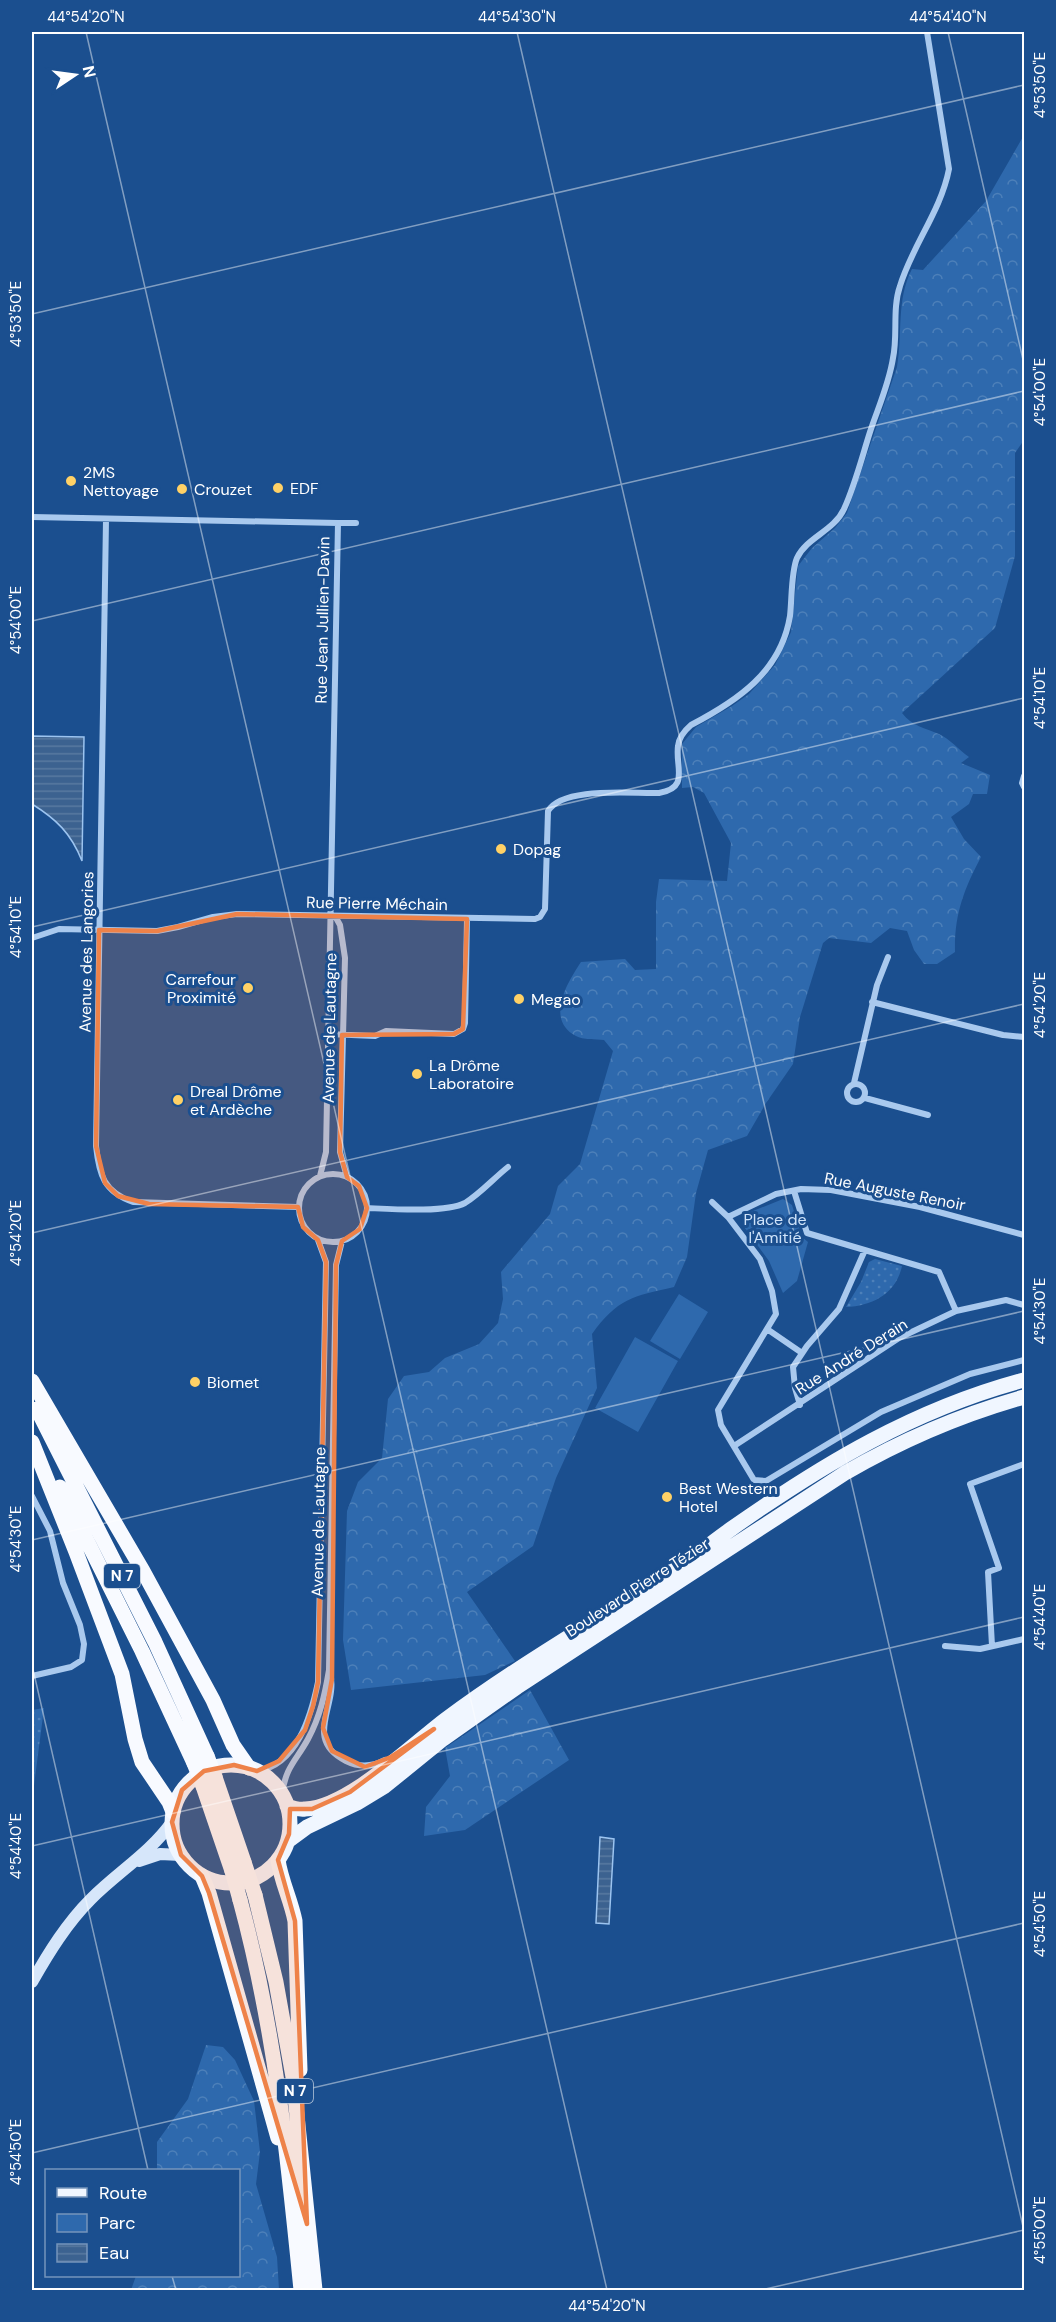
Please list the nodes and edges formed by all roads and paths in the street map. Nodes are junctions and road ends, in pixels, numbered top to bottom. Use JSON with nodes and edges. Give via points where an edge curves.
{"nodes":[{"id":1,"x":927,"y":32,"type":"edge"},
{"id":2,"x":32,"y":517,"type":"edge"},
{"id":3,"x":106,"y":520,"type":"junction"},
{"id":4,"x":338,"y":523,"type":"junction"},
{"id":5,"x":356,"y":523,"type":"dead end"},
{"id":6,"x":1024,"y":776,"type":"edge"},
{"id":7,"x":1024,"y":787,"type":"edge"},
{"id":8,"x":333,"y":916,"type":"junction"},
{"id":9,"x":467,"y":919,"type":"junction"},
{"id":10,"x":99,"y":930,"type":"junction"},
{"id":11,"x":32,"y":938,"type":"edge"},
{"id":12,"x":888,"y":957,"type":"dead end"},
{"id":13,"x":872,"y":1002,"type":"junction"},
{"id":14,"x":328,"y":1034,"type":"junction"},
{"id":15,"x":342,"y":1035,"type":"junction"},
{"id":16,"x":1024,"y":1037,"type":"edge"},
{"id":17,"x":855,"y":1083,"type":"junction"},
{"id":18,"x":865,"y":1098,"type":"junction"},
{"id":19,"x":928,"y":1115,"type":"dead end"},
{"id":20,"x":508,"y":1167,"type":"dead end"},
{"id":21,"x":320,"y":1176,"type":"junction"},
{"id":22,"x":347,"y":1177,"type":"junction"},
{"id":23,"x":794,"y":1191,"type":"junction"},
{"id":24,"x":712,"y":1202,"type":"dead end"},
{"id":25,"x":298,"y":1207,"type":"junction"},
{"id":26,"x":367,"y":1208,"type":"junction"},
{"id":27,"x":728,"y":1217,"type":"junction"},
{"id":28,"x":1024,"y":1235,"type":"edge"},
{"id":29,"x":318,"y":1240,"type":"junction"},
{"id":30,"x":342,"y":1241,"type":"junction"},
{"id":31,"x":865,"y":1250,"type":"junction"},
{"id":32,"x":1024,"y":1305,"type":"edge"},
{"id":33,"x":956,"y":1311,"type":"junction"},
{"id":34,"x":766,"y":1329,"type":"junction"},
{"id":35,"x":802,"y":1353,"type":"junction"},
{"id":36,"x":1024,"y":1359,"type":"edge"},
{"id":37,"x":1024,"y":1380,"type":"edge"},
{"id":38,"x":32,"y":1381,"type":"edge"},
{"id":39,"x":1024,"y":1397,"type":"edge"},
{"id":40,"x":32,"y":1398,"type":"edge"},
{"id":41,"x":800,"y":1405,"type":"junction"},
{"id":42,"x":32,"y":1431,"type":"edge"},
{"id":43,"x":32,"y":1442,"type":"edge"},
{"id":44,"x":734,"y":1446,"type":"junction"},
{"id":45,"x":1024,"y":1464,"type":"edge"},
{"id":46,"x":32,"y":1496,"type":"edge"},
{"id":47,"x":1024,"y":1639,"type":"edge"},
{"id":48,"x":945,"y":1646,"type":"dead end"},
{"id":49,"x":992,"y":1646,"type":"junction"},
{"id":50,"x":329,"y":1670,"type":"junction"},
{"id":51,"x":32,"y":1676,"type":"edge"},
{"id":52,"x":434,"y":1729,"type":"junction"},
{"id":53,"x":200,"y":1760,"type":"junction"},
{"id":54,"x":253,"y":1769,"type":"junction"},
{"id":55,"x":284,"y":1800,"type":"junction"},
{"id":56,"x":173,"y":1813,"type":"junction"},
{"id":57,"x":288,"y":1841,"type":"junction"},
{"id":58,"x":181,"y":1855,"type":"junction"},
{"id":59,"x":278,"y":1860,"type":"junction"},
{"id":60,"x":135,"y":1862,"type":"junction"},
{"id":61,"x":238,"y":1867,"type":"junction"},
{"id":62,"x":202,"y":1876,"type":"junction"},
{"id":63,"x":248,"y":1898,"type":"junction"},
{"id":64,"x":32,"y":1982,"type":"edge"},
{"id":65,"x":290,"y":2178,"type":"junction"},
{"id":66,"x":305,"y":2184,"type":"junction"},
{"id":67,"x":301,"y":2290,"type":"edge"},
{"id":68,"x":315,"y":2290,"type":"edge"}],
"edges":[{"from":1,"to":9,"type":"street","name":"Rue Pierre Méchain","via":[[948,154],[948,178],[899,288],[890,375],[845,507],[840,518],[803,548],[797,558],[789,622],[777,654],[743,694],[683,732],[677,747],[677,785],[669,791],[577,795],[552,804],[548,811],[543,913],[529,920]]},
{"from":2,"to":3,"type":"street","name":"Rue Jean Jullien-Davin"},
{"from":3,"to":4,"type":"street","name":"Rue Jean Jullien-Davin"},
{"from":3,"to":10,"type":"street","name":"Avenue des Langories"},
{"from":4,"to":5,"type":"street"},
{"from":4,"to":8,"type":"street","name":"Rue Jean Jullien-Davin"},
{"from":6,"to":7,"type":"street"},
{"from":8,"to":9,"type":"street","name":"Rue Pierre Méchain"},
{"from":8,"to":10,"type":"street","name":"Rue Pierre Méchain","via":[[237,915],[157,931]]},
{"from":8,"to":14,"type":"street","name":"Avenue de Lautagne"},
{"from":8,"to":15,"type":"street","name":"Avenue de Lautagne","via":[[340,925],[345,958]]},
{"from":9,"to":15,"type":"street","via":[[463,1029],[454,1034],[386,1031],[375,1036]]},
{"from":10,"to":11,"type":"street","name":"Rue Pierre Méchain","via":[[59,929]]},
{"from":10,"to":25,"type":"street","name":"Avenue des Langories","via":[[96,1146],[105,1183],[118,1197],[133,1202]]},
{"from":12,"to":13,"type":"street"},
{"from":13,"to":16,"type":"street"},
{"from":13,"to":17,"type":"street"},
{"from":14,"to":15,"type":"street"},
{"from":14,"to":21,"type":"street","name":"Avenue de Lautagne","via":[[326,1152]]},
{"from":15,"to":22,"type":"street","name":"Avenue de Lautagne","via":[[340,1152]]},
{"from":17,"to":18,"type":"street","via":[[862,1085]]},
{"from":17,"to":18,"type":"street","via":[[848,1086],[849,1100],[856,1103]]},
{"from":18,"to":19,"type":"street"},
{"from":20,"to":26,"type":"street","via":[[457,1206]]},
{"from":21,"to":22,"type":"street"},
{"from":21,"to":25,"type":"street","via":[[302,1192]]},
{"from":22,"to":26,"type":"street","via":[[359,1186]]},
{"from":23,"to":27,"type":"street","name":"Rue Auguste Renoir","via":[[776,1194]]},
{"from":23,"to":28,"type":"street","name":"Rue Auguste Renoir","via":[[831,1190],[920,1206]]},
{"from":23,"to":31,"type":"street","via":[[807,1233]]},
{"from":24,"to":27,"type":"street"},
{"from":25,"to":29,"type":"street","via":[[303,1227]]},
{"from":26,"to":30,"type":"street","via":[[360,1229]]},
{"from":27,"to":34,"type":"street","via":[[760,1259],[772,1291],[776,1314]]},
{"from":29,"to":30,"type":"street"},
{"from":29,"to":54,"type":"street","name":"Avenue de Lautagne","via":[[327,1262],[318,1682],[305,1730],[279,1761],[267,1769]]},
{"from":30,"to":50,"type":"street","name":"Avenue de Lautagne","via":[[336,1265]]},
{"from":31,"to":33,"type":"street","via":[[939,1272]]},
{"from":31,"to":35,"type":"street","via":[[839,1309]]},
{"from":32,"to":33,"type":"street","name":"Rue André Derain","via":[[1006,1300]]},
{"from":33,"to":41,"type":"street","name":"Rue André Derain","via":[[899,1338]]},
{"from":34,"to":35,"type":"street"},
{"from":34,"to":44,"type":"street","via":[[718,1410],[721,1425]]},
{"from":35,"to":41,"type":"street","via":[[793,1367]]},
{"from":36,"to":44,"type":"street","via":[[970,1374],[881,1412],[765,1481],[754,1480]]},
{"from":37,"to":52,"type":"main road","name":"Boulevard Pierre Tézier","via":[[920,1415],[853,1450],[479,1695]]},
{"from":38,"to":54,"type":"highway","via":[[143,1571],[233,1744]]},
{"from":39,"to":57,"type":"main road","name":"Boulevard Pierre Tézier","via":[[926,1430],[845,1473],[488,1707],[385,1786]]},
{"from":40,"to":53,"type":"highway","number":"N 7","via":[[155,1642]]},
{"from":41,"to":44,"type":"street","name":"Rue André Derain"},
{"from":42,"to":53,"type":"highway","number":"N 7"},
{"from":43,"to":56,"type":"highway","via":[[122,1674],[138,1749],[165,1786]]},
{"from":45,"to":49,"type":"street","via":[[970,1484],[999,1568],[988,1572]]},
{"from":46,"to":51,"type":"street","via":[[50,1531],[84,1644],[82,1660],[71,1667]]},
{"from":47,"to":49,"type":"street"},
{"from":48,"to":49,"type":"street"},
{"from":50,"to":52,"type":"street","via":[[331,1691],[323,1728],[332,1751],[342,1759],[365,1767],[377,1764]]},
{"from":50,"to":55,"type":"street","name":"Avenue de Lautagne","via":[[320,1711],[308,1739],[286,1772]]},
{"from":52,"to":55,"type":"main road","name":"Boulevard Pierre Tézier","via":[[350,1792],[312,1809],[301,1809]]},
{"from":53,"to":61,"type":"highway","number":"N 7","bridge":true,"via":[[203,1786]]},
{"from":53,"to":61,"type":"highway","number":"N 7","bridge":true,"via":[[215,1777]]},
{"from":54,"to":55,"type":"main road","via":[[272,1781]]},
{"from":54,"to":56,"type":"main road","via":[[226,1765],[204,1771],[189,1783]]},
{"from":55,"to":57,"type":"main road","via":[[290,1820]]},
{"from":56,"to":58,"type":"main road","via":[[174,1839]]},
{"from":56,"to":60,"type":"main road","via":[[163,1835]]},
{"from":57,"to":59,"type":"main road"},
{"from":58,"to":60,"type":"main road","via":[[160,1854]]},
{"from":58,"to":62,"type":"main road"},
{"from":59,"to":62,"type":"main road","via":[[248,1881],[220,1882]]},
{"from":59,"to":66,"type":"highway","via":[[295,1921]]},
{"from":60,"to":64,"type":"main road","via":[[73,1919]]},
{"from":61,"to":63,"type":"highway","number":"N 7","bridge":true},
{"from":62,"to":65,"type":"highway"},
{"from":63,"to":65,"type":"highway","number":"N 7","via":[[255,1956],[272,2036]]},
{"from":63,"to":66,"type":"highway","number":"N 7","via":[[286,2034]]},
{"from":65,"to":67,"type":"highway","number":"N 7"},
{"from":66,"to":68,"type":"highway","number":"N 7"}]}
